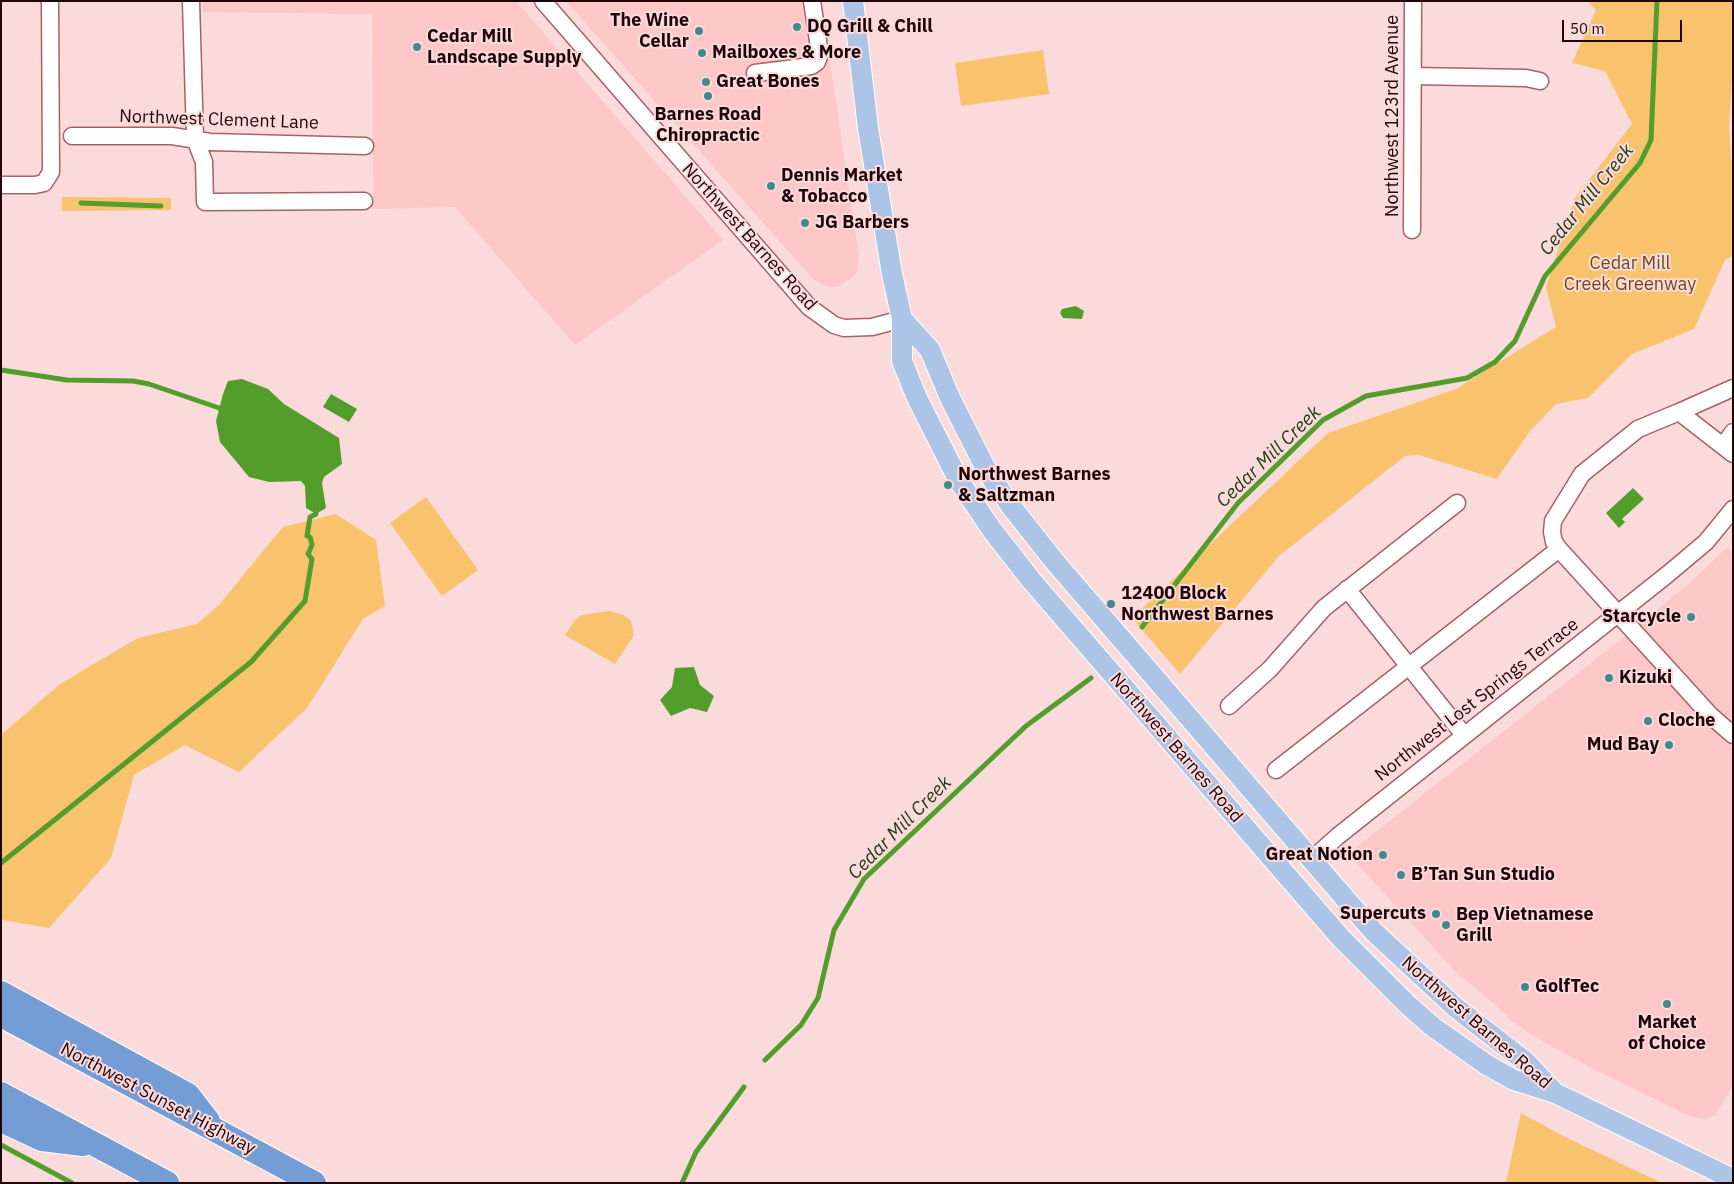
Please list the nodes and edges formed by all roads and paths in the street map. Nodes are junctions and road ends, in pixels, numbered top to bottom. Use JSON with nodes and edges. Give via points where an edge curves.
{"nodes":[{"id":1,"x":50,"y":1,"type":"edge"},
{"id":2,"x":192,"y":1,"type":"edge"},
{"id":3,"x":543,"y":1,"type":"edge"},
{"id":4,"x":812,"y":1,"type":"edge"},
{"id":5,"x":853,"y":1,"type":"edge"},
{"id":6,"x":1413,"y":1,"type":"edge"},
{"id":7,"x":755,"y":73,"type":"dead end"},
{"id":8,"x":1413,"y":76,"type":"junction"},
{"id":9,"x":1540,"y":81,"type":"dead end"},
{"id":10,"x":72,"y":136,"type":"dead end"},
{"id":11,"x":195,"y":139,"type":"junction"},
{"id":12,"x":365,"y":146,"type":"dead end"},
{"id":13,"x":1,"y":185,"type":"edge"},
{"id":14,"x":364,"y":201,"type":"dead end"},
{"id":15,"x":1412,"y":230,"type":"dead end"},
{"id":16,"x":902,"y":319,"type":"junction"},
{"id":17,"x":1733,"y":388,"type":"edge"},
{"id":18,"x":1680,"y":412,"type":"junction"},
{"id":19,"x":1733,"y":432,"type":"edge"},
{"id":20,"x":1728,"y":450,"type":"edge"},
{"id":21,"x":1457,"y":503,"type":"dead end"},
{"id":22,"x":1733,"y":509,"type":"edge"},
{"id":23,"x":1560,"y":549,"type":"junction"},
{"id":24,"x":1347,"y":589,"type":"junction"},
{"id":25,"x":1619,"y":614,"type":"junction"},
{"id":26,"x":1408,"y":666,"type":"junction"},
{"id":27,"x":1229,"y":706,"type":"dead end"},
{"id":28,"x":1464,"y":735,"type":"junction"},
{"id":29,"x":1733,"y":735,"type":"edge"},
{"id":30,"x":1276,"y":770,"type":"dead end"},
{"id":31,"x":1311,"y":860,"type":"junction"},
{"id":32,"x":1,"y":993,"type":"edge"},
{"id":33,"x":1,"y":1015,"type":"edge"},
{"id":34,"x":1555,"y":1093,"type":"junction"},
{"id":35,"x":1,"y":1094,"type":"edge"},
{"id":36,"x":1,"y":1120,"type":"edge"},
{"id":37,"x":213,"y":1128,"type":"junction"},
{"id":38,"x":96,"y":1145,"type":"junction"},
{"id":39,"x":1731,"y":1176,"type":"edge"},
{"id":40,"x":168,"y":1183,"type":"edge"},
{"id":41,"x":314,"y":1183,"type":"edge"}],
"edges":[{"from":1,"to":13,"type":"street","via":[[51,172],[44,183]]},
{"from":2,"to":11,"type":"street"},
{"from":3,"to":16,"type":"street","name":"Northwest Barnes Road","via":[[809,307],[834,325],[844,328],[872,328]]},
{"from":4,"to":7,"type":"street","via":[[820,54],[816,62],[811,66]]},
{"from":5,"to":16,"type":"main road","via":[[868,128]]},
{"from":6,"to":8,"type":"street","name":"Northwest 123rd Avenue"},
{"from":8,"to":9,"type":"street"},
{"from":8,"to":15,"type":"street","name":"Northwest 123rd Avenue"},
{"from":10,"to":11,"type":"street","name":"Northwest Clement Lane"},
{"from":11,"to":12,"type":"street","name":"Northwest Clement Lane"},
{"from":11,"to":14,"type":"street","via":[[204,162],[205,202]]},
{"from":16,"to":31,"type":"main road","name":"Northwest Barnes Road","via":[[930,350],[969,437],[1010,505],[1055,562]]},
{"from":16,"to":34,"type":"main road","name":"Northwest Barnes Road","via":[[902,361],[933,431],[958,480],[1031,580],[1373,972],[1433,1027],[1487,1065],[1514,1080]]},
{"from":17,"to":18,"type":"street"},
{"from":18,"to":20,"type":"street"},
{"from":18,"to":23,"type":"street","via":[[1638,429],[1582,474],[1553,522],[1554,542]]},
{"from":19,"to":20,"type":"street"},
{"from":21,"to":24,"type":"street"},
{"from":22,"to":25,"type":"street","name":"Northwest Lost Springs Terrace","via":[[1706,542]]},
{"from":23,"to":25,"type":"street"},
{"from":23,"to":26,"type":"street"},
{"from":24,"to":26,"type":"street"},
{"from":24,"to":27,"type":"street","via":[[1324,608],[1270,669]]},
{"from":25,"to":28,"type":"street","name":"Northwest Lost Springs Terrace"},
{"from":25,"to":29,"type":"street","via":[[1710,715]]},
{"from":26,"to":28,"type":"street"},
{"from":26,"to":30,"type":"street"},
{"from":28,"to":31,"type":"street","name":"Northwest Lost Springs Terrace"},
{"from":31,"to":34,"type":"main road","name":"Northwest Barnes Road","via":[[1349,905],[1408,965],[1526,1062]]},
{"from":32,"to":37,"type":"highway","via":[[188,1095]]},
{"from":33,"to":37,"type":"highway","name":"Northwest Sunset Highway"},
{"from":34,"to":39,"type":"main road","name":"Northwest Barnes Road"},
{"from":35,"to":38,"type":"highway"},
{"from":36,"to":38,"type":"highway","via":[[42,1139]]},
{"from":37,"to":41,"type":"highway","name":"Northwest Sunset Highway"},
{"from":38,"to":40,"type":"highway"}]}
